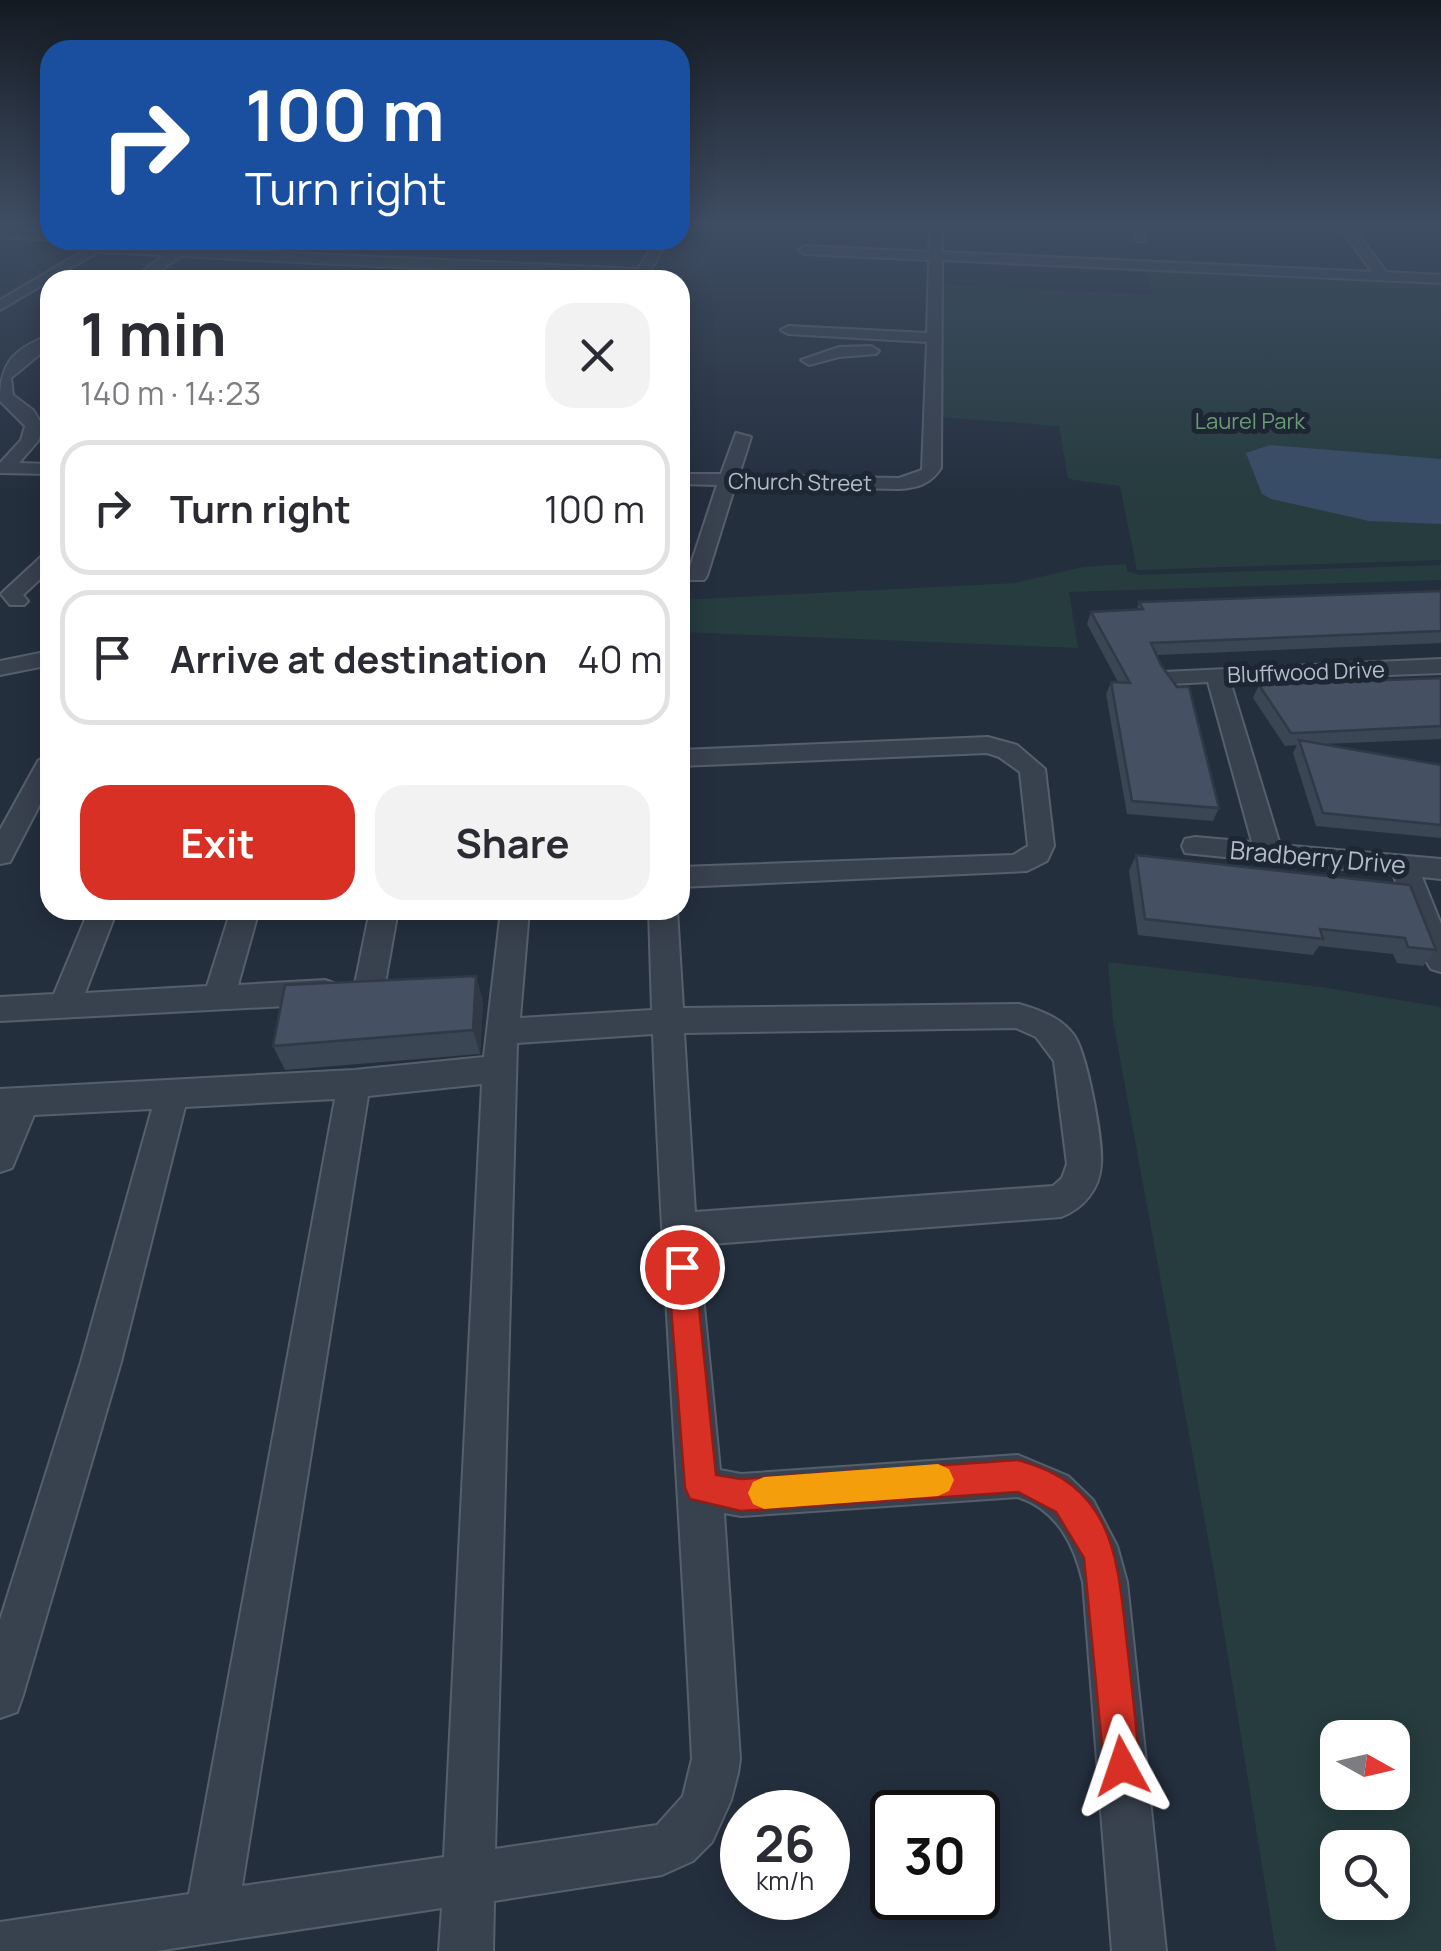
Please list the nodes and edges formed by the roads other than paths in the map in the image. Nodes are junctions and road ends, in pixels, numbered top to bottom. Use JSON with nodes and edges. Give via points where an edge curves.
{"nodes":[{"id":1,"x":935,"y":311,"type":"edge"},
{"id":2,"x":788,"y":330,"type":"dead end"},
{"id":3,"x":40,"y":346,"type":"edge"},
{"id":4,"x":934,"y":346,"type":"junction"},
{"id":5,"x":809,"y":360,"type":"dead end"},
{"id":6,"x":742,"y":438,"type":"dead end"},
{"id":7,"x":2,"y":468,"type":"edge"},
{"id":8,"x":40,"y":470,"type":"edge"},
{"id":9,"x":690,"y":479,"type":"edge"},
{"id":10,"x":730,"y":480,"type":"junction"},
{"id":11,"x":40,"y":568,"type":"edge"},
{"id":12,"x":698,"y":576,"type":"dead end"},
{"id":13,"x":17,"y":601,"type":"dead end"},
{"id":14,"x":40,"y":660,"type":"edge"},
{"id":15,"x":1441,"y":666,"type":"edge"},
{"id":16,"x":0,"y":668,"type":"edge"},
{"id":17,"x":1216,"y":676,"type":"junction"},
{"id":18,"x":1171,"y":677,"type":"edge"},
{"id":19,"x":690,"y":758,"type":"edge"},
{"id":20,"x":40,"y":780,"type":"edge"},
{"id":21,"x":1194,"y":846,"type":"dead end"},
{"id":22,"x":1269,"y":853,"type":"junction"},
{"id":23,"x":0,"y":855,"type":"edge"},
{"id":24,"x":1404,"y":866,"type":"junction"},
{"id":25,"x":1441,"y":869,"type":"edge"},
{"id":26,"x":690,"y":877,"type":"edge"},
{"id":27,"x":99,"y":920,"type":"edge"},
{"id":28,"x":242,"y":920,"type":"edge"},
{"id":29,"x":382,"y":920,"type":"edge"},
{"id":30,"x":511,"y":920,"type":"edge"},
{"id":31,"x":663,"y":920,"type":"edge"},
{"id":32,"x":1441,"y":960,"type":"edge"},
{"id":33,"x":408,"y":988,"type":"edge"},
{"id":34,"x":369,"y":990,"type":"junction"},
{"id":35,"x":220,"y":998,"type":"junction"},
{"id":36,"x":66,"y":1005,"type":"junction"},
{"id":37,"x":0,"y":1008,"type":"edge"},
{"id":38,"x":668,"y":1021,"type":"junction"},
{"id":39,"x":501,"y":1051,"type":"junction"},
{"id":40,"x":354,"y":1084,"type":"junction"},
{"id":41,"x":172,"y":1095,"type":"junction"},
{"id":42,"x":12,"y":1103,"type":"edge"},
{"id":43,"x":0,"y":1157,"type":"edge"},
{"id":44,"x":678,"y":1230,"type":"junction"},
{"id":45,"x":701,"y":1488,"type":"junction"},
{"id":46,"x":0,"y":1695,"type":"edge"},
{"id":47,"x":467,"y":1879,"type":"junction"},
{"id":48,"x":211,"y":1916,"type":"junction"},
{"id":49,"x":0,"y":1948,"type":"edge"},
{"id":50,"x":466,"y":1951,"type":"edge"},
{"id":51,"x":1139,"y":1951,"type":"edge"}],
"edges":[{"from":1,"to":4,"type":"street"},
{"from":2,"to":4,"type":"street"},
{"from":3,"to":7,"type":"street","via":[[3,378],[5,397],[34,426],[29,441]]},
{"from":4,"to":5,"type":"street"},
{"from":4,"to":10,"type":"street","name":"Church Street","via":[[932,468],[919,480]]},
{"from":6,"to":10,"type":"street"},
{"from":7,"to":8,"type":"street"},
{"from":9,"to":10,"type":"street","name":"Church Street"},
{"from":10,"to":12,"type":"street"},
{"from":11,"to":13,"type":"street","via":[[12,594]]},
{"from":14,"to":16,"type":"street"},
{"from":15,"to":17,"type":"street","name":"Bluffwood Drive"},
{"from":17,"to":18,"type":"street","name":"Bluffwood Drive"},
{"from":17,"to":22,"type":"street"},
{"from":19,"to":26,"type":"street","via":[[988,744],[1032,769],[1040,846],[1017,864]]},
{"from":20,"to":23,"type":"street"},
{"from":21,"to":22,"type":"street","name":"Bradberry Drive"},
{"from":22,"to":24,"type":"street","name":"Bradberry Drive"},
{"from":24,"to":25,"type":"street","name":"Bradberry Drive"},
{"from":24,"to":32,"type":"street"},
{"from":27,"to":36,"type":"street"},
{"from":28,"to":35,"type":"street"},
{"from":29,"to":34,"type":"street"},
{"from":30,"to":39,"type":"street","via":[[488,984]]},
{"from":31,"to":38,"type":"street"},
{"from":33,"to":34,"type":"street"},
{"from":34,"to":35,"type":"street"},
{"from":35,"to":36,"type":"street"},
{"from":36,"to":37,"type":"street"},
{"from":38,"to":39,"type":"street"},
{"from":38,"to":44,"type":"street"},
{"from":38,"to":44,"type":"street","via":[[1028,1018],[1056,1035],[1067,1052],[1084,1152],[1077,1187],[1047,1205]]},
{"from":39,"to":40,"type":"street"},
{"from":39,"to":47,"type":"street"},
{"from":40,"to":41,"type":"street"},
{"from":40,"to":48,"type":"street"},
{"from":41,"to":42,"type":"street"},
{"from":41,"to":46,"type":"street","via":[[102,1362]]},
{"from":42,"to":43,"type":"street"},
{"from":44,"to":45,"type":"street"},
{"from":45,"to":47,"type":"street","via":[[716,1759],[696,1824],[662,1850]]},
{"from":45,"to":51,"type":"street","via":[[741,1495],[1018,1476],[1068,1501],[1091,1533],[1105,1582]]},
{"from":47,"to":48,"type":"street"},
{"from":47,"to":50,"type":"street"},
{"from":48,"to":49,"type":"street"}]}
